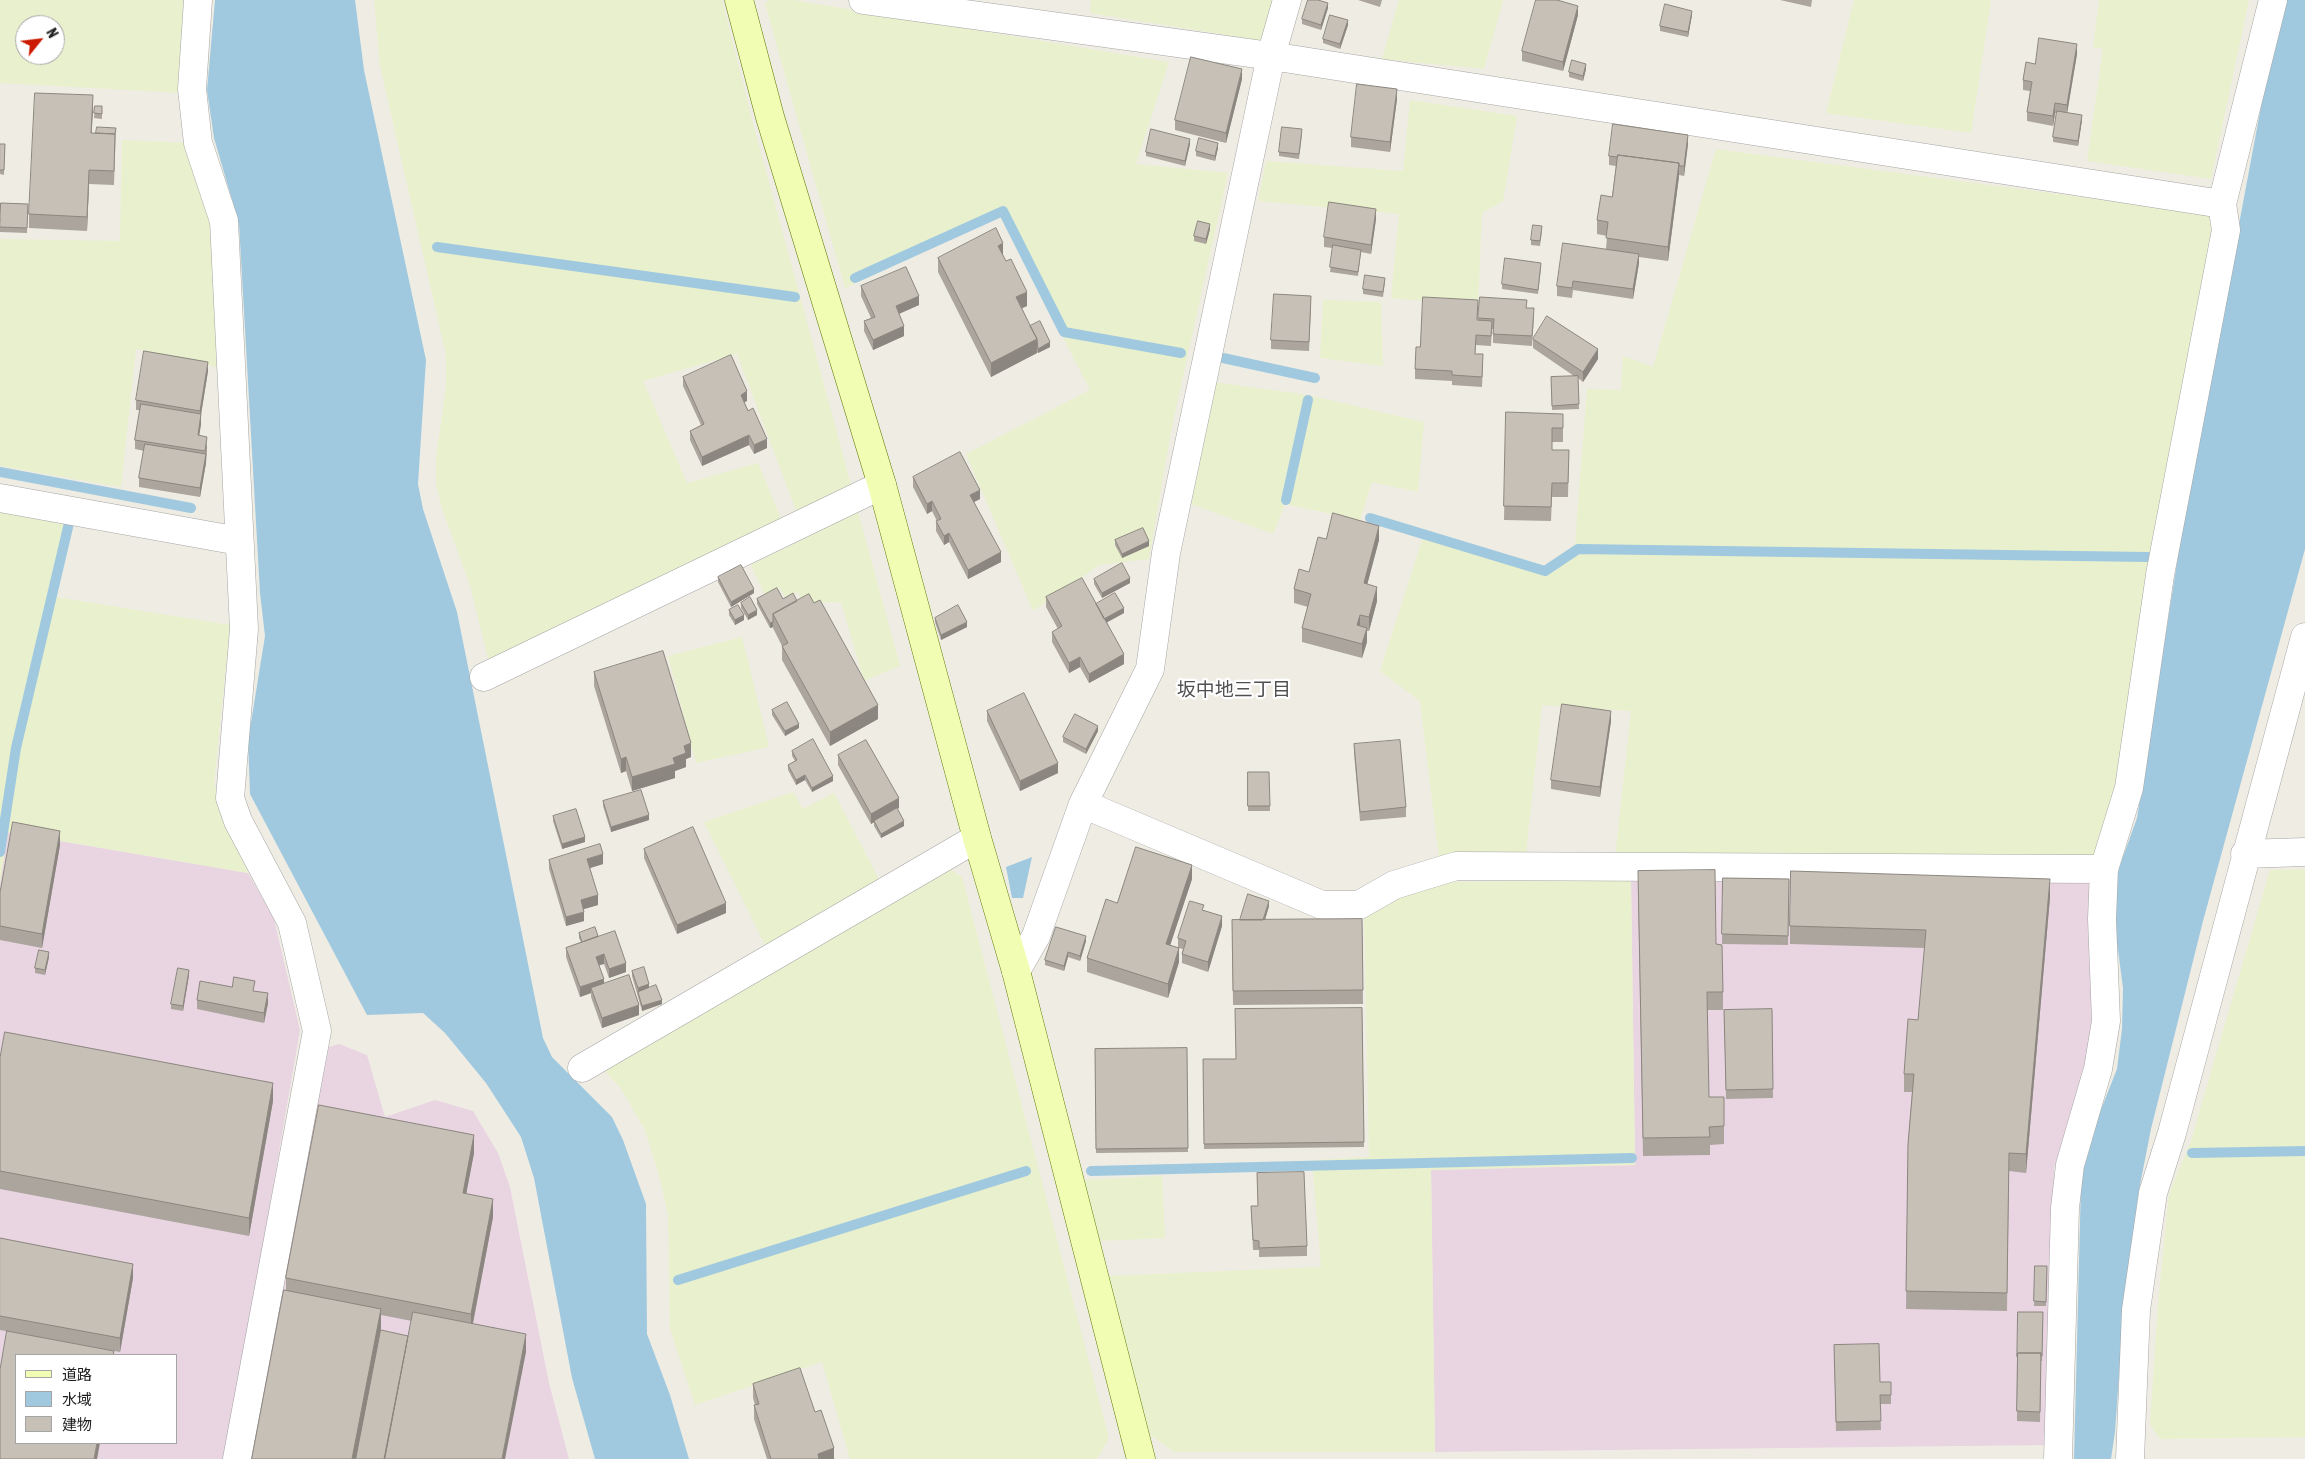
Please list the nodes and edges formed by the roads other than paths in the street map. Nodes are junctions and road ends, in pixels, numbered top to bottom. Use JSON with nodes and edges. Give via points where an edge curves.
{"nodes":[{"id":1,"x":198,"y":0,"type":"edge"},
{"id":2,"x":739,"y":0,"type":"edge"},
{"id":3,"x":863,"y":0,"type":"edge"},
{"id":4,"x":1287,"y":0,"type":"edge"},
{"id":5,"x":2274,"y":0,"type":"edge"},
{"id":6,"x":1271,"y":56,"type":"junction"},
{"id":7,"x":2222,"y":204,"type":"junction"},
{"id":8,"x":882,"y":485,"type":"junction"},
{"id":9,"x":0,"y":498,"type":"edge"},
{"id":10,"x":239,"y":541,"type":"junction"},
{"id":11,"x":2305,"y":637,"type":"edge"},
{"id":12,"x":484,"y":677,"type":"dead end"},
{"id":13,"x":1083,"y":804,"type":"junction"},
{"id":14,"x":977,"y":838,"type":"junction"},
{"id":15,"x":2305,"y":852,"type":"edge"},
{"id":16,"x":2245,"y":854,"type":"junction"},
{"id":17,"x":2104,"y":869,"type":"junction"},
{"id":18,"x":1016,"y":972,"type":"junction"},
{"id":19,"x":582,"y":1068,"type":"dead end"},
{"id":20,"x":237,"y":1459,"type":"edge"},
{"id":21,"x":1141,"y":1459,"type":"edge"},
{"id":22,"x":2058,"y":1459,"type":"edge"},
{"id":23,"x":2130,"y":1459,"type":"edge"}],
"edges":[{"from":1,"to":10,"type":"street","via":[[192,88],[198,143],[224,221]]},
{"from":2,"to":8,"type":"street","via":[[773,126]]},
{"from":3,"to":6,"type":"street"},
{"from":4,"to":6,"type":"street"},
{"from":5,"to":7,"type":"street"},
{"from":6,"to":7,"type":"street"},
{"from":6,"to":13,"type":"street","via":[[1166,553],[1150,669]]},
{"from":7,"to":17,"type":"street","via":[[2226,230],[2160,575],[2129,788]]},
{"from":8,"to":12,"type":"street"},
{"from":8,"to":14,"type":"street"},
{"from":9,"to":10,"type":"street"},
{"from":10,"to":20,"type":"street","via":[[244,629],[230,798],[238,821],[292,923],[317,1031]]},
{"from":11,"to":16,"type":"street"},
{"from":13,"to":17,"type":"street","via":[[1322,905],[1359,905],[1394,884],[1456,866]]},
{"from":13,"to":18,"type":"street","via":[[1036,936]]},
{"from":14,"to":18,"type":"street"},
{"from":14,"to":19,"type":"street"},
{"from":15,"to":16,"type":"street"},
{"from":16,"to":23,"type":"street","via":[[2172,1133],[2153,1193],[2136,1310]]},
{"from":17,"to":22,"type":"street","via":[[2102,918],[2106,1021],[2098,1069],[2070,1165],[2065,1208]]},
{"from":18,"to":21,"type":"street"}]}
